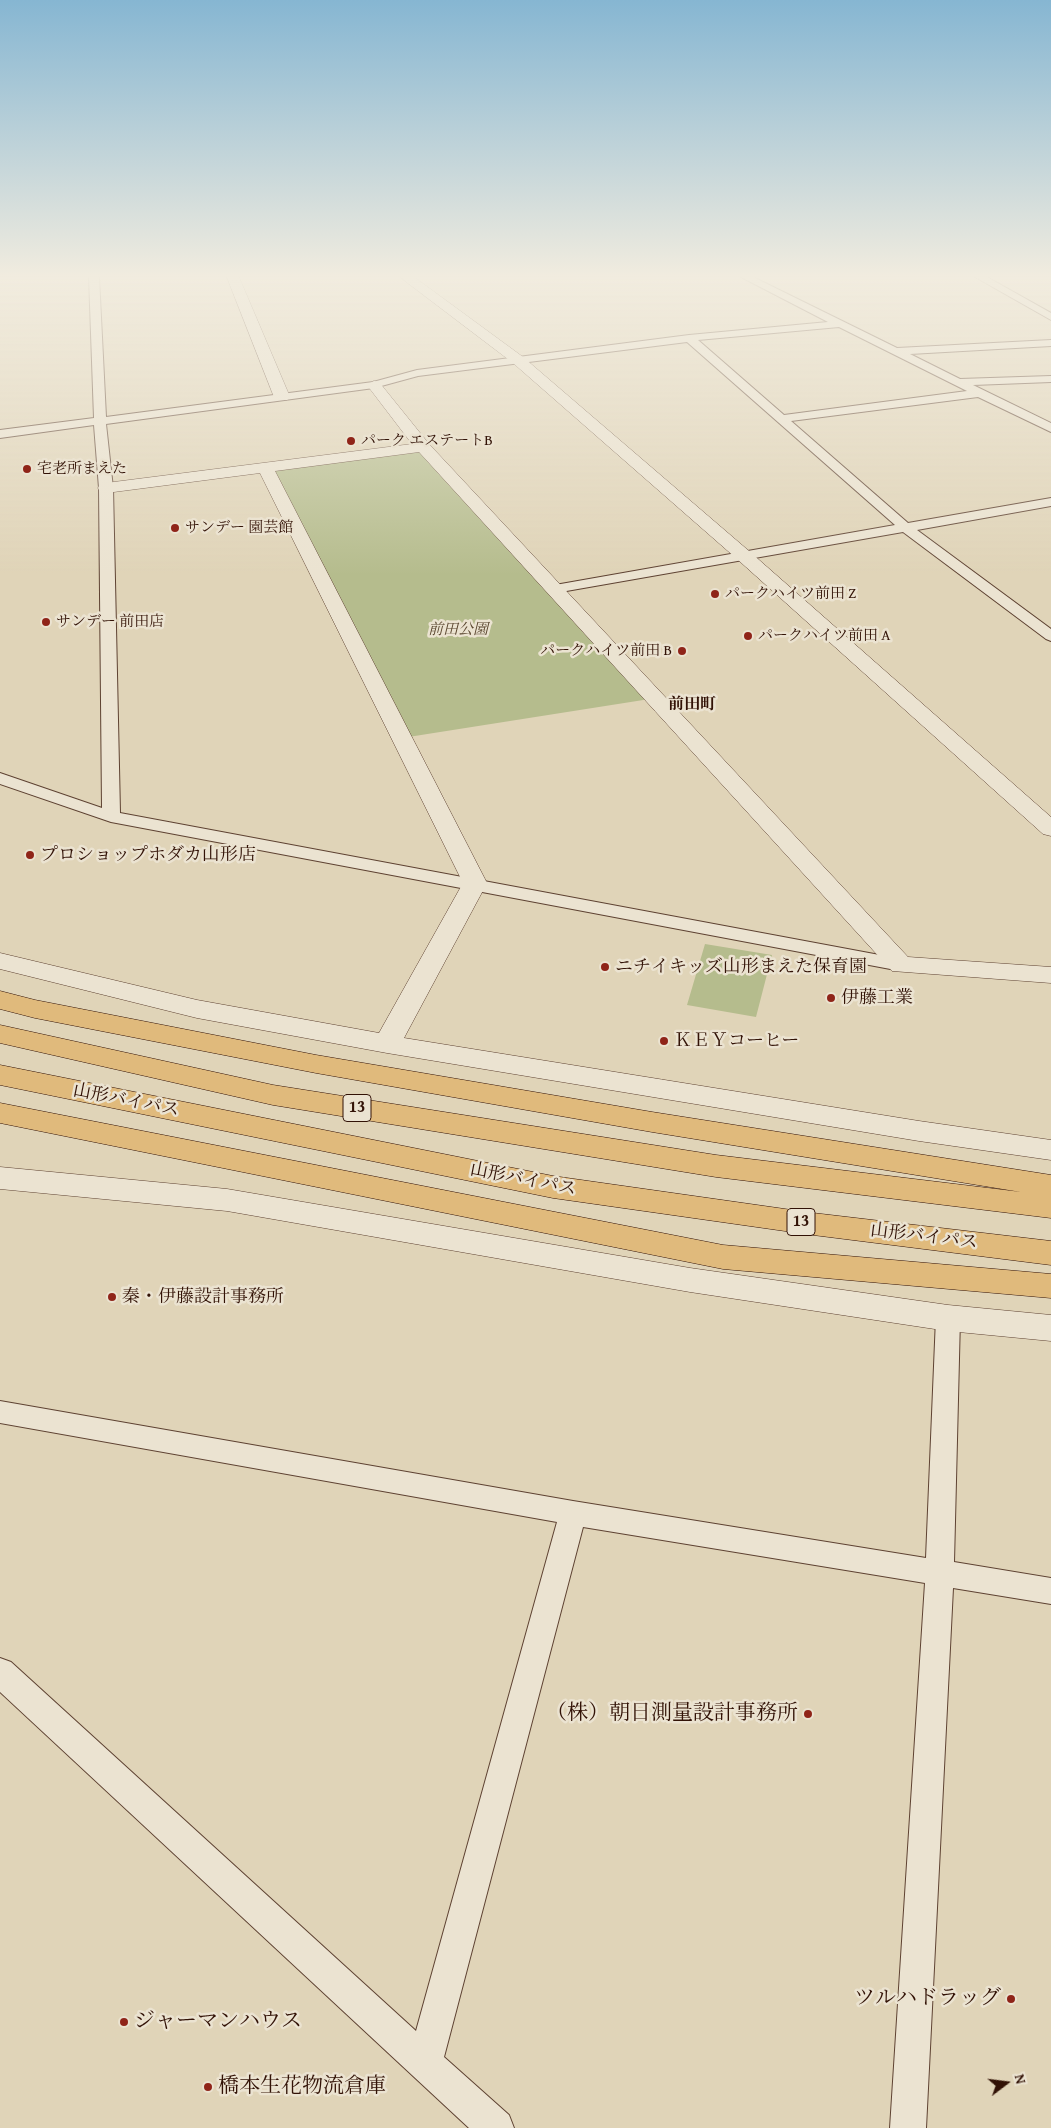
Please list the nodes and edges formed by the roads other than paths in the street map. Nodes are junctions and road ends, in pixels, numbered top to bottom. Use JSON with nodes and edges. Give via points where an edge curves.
{"nodes":[{"id":1,"x":98,"y":376,"type":"edge"},
{"id":2,"x":274,"y":376,"type":"edge"},
{"id":3,"x":404,"y":376,"type":"edge"},
{"id":4,"x":537,"y":376,"type":"edge"},
{"id":5,"x":733,"y":376,"type":"edge"},
{"id":6,"x":945,"y":376,"type":"edge"},
{"id":7,"x":1051,"y":379,"type":"edge"},
{"id":8,"x":957,"y":382,"type":"junction"},
{"id":9,"x":374,"y":384,"type":"junction"},
{"id":10,"x":979,"y":393,"type":"junction"},
{"id":11,"x":282,"y":397,"type":"junction"},
{"id":12,"x":781,"y":419,"type":"junction"},
{"id":13,"x":100,"y":421,"type":"junction"},
{"id":14,"x":1051,"y":428,"type":"edge"},
{"id":15,"x":0,"y":434,"type":"edge"},
{"id":16,"x":423,"y":447,"type":"junction"},
{"id":17,"x":265,"y":467,"type":"junction"},
{"id":18,"x":106,"y":488,"type":"junction"},
{"id":19,"x":1051,"y":502,"type":"edge"},
{"id":20,"x":905,"y":527,"type":"junction"},
{"id":21,"x":744,"y":555,"type":"junction"},
{"id":22,"x":554,"y":588,"type":"junction"},
{"id":23,"x":1051,"y":636,"type":"edge"},
{"id":24,"x":0,"y":778,"type":"edge"},
{"id":25,"x":111,"y":817,"type":"junction"},
{"id":26,"x":1051,"y":829,"type":"edge"},
{"id":27,"x":475,"y":884,"type":"junction"},
{"id":28,"x":0,"y":962,"type":"edge"},
{"id":29,"x":901,"y":965,"type":"junction"},
{"id":30,"x":1051,"y":975,"type":"edge"},
{"id":31,"x":0,"y":1000,"type":"edge"},
{"id":32,"x":0,"y":1034,"type":"edge"},
{"id":33,"x":387,"y":1044,"type":"junction"},
{"id":34,"x":0,"y":1075,"type":"edge"},
{"id":35,"x":0,"y":1113,"type":"edge"},
{"id":36,"x":1051,"y":1150,"type":"edge"},
{"id":37,"x":2,"y":1184,"type":"edge"},
{"id":38,"x":1051,"y":1186,"type":"edge"},
{"id":39,"x":1051,"y":1207,"type":"edge"},
{"id":40,"x":1051,"y":1252,"type":"edge"},
{"id":41,"x":1051,"y":1286,"type":"edge"},
{"id":42,"x":948,"y":1318,"type":"junction"},
{"id":43,"x":1051,"y":1328,"type":"edge"},
{"id":44,"x":0,"y":1412,"type":"edge"},
{"id":45,"x":573,"y":1513,"type":"junction"},
{"id":46,"x":940,"y":1572,"type":"junction"},
{"id":47,"x":1051,"y":1591,"type":"edge"},
{"id":48,"x":0,"y":1672,"type":"edge"},
{"id":49,"x":426,"y":2063,"type":"junction"},
{"id":50,"x":496,"y":2128,"type":"edge"},
{"id":51,"x":908,"y":2128,"type":"edge"}],
"edges":[{"from":1,"to":13,"type":"lane"},
{"from":2,"to":11,"type":"street"},
{"from":3,"to":9,"type":"lane"},
{"from":4,"to":21,"type":"street"},
{"from":5,"to":12,"type":"lane"},
{"from":6,"to":8,"type":"lane"},
{"from":7,"to":8,"type":"lane"},
{"from":8,"to":10,"type":"lane"},
{"from":9,"to":11,"type":"lane"},
{"from":9,"to":16,"type":"street"},
{"from":10,"to":12,"type":"lane"},
{"from":10,"to":14,"type":"lane"},
{"from":11,"to":13,"type":"lane"},
{"from":12,"to":20,"type":"lane"},
{"from":13,"to":15,"type":"lane"},
{"from":13,"to":18,"type":"lane"},
{"from":16,"to":17,"type":"street"},
{"from":16,"to":22,"type":"street"},
{"from":17,"to":18,"type":"street"},
{"from":17,"to":27,"type":"street"},
{"from":18,"to":25,"type":"lane"},
{"from":19,"to":20,"type":"lane"},
{"from":20,"to":21,"type":"lane"},
{"from":20,"to":23,"type":"lane"},
{"from":21,"to":22,"type":"lane"},
{"from":21,"to":26,"type":"street"},
{"from":22,"to":29,"type":"street"},
{"from":24,"to":25,"type":"lane"},
{"from":25,"to":27,"type":"lane"},
{"from":27,"to":29,"type":"lane"},
{"from":27,"to":33,"type":"street"},
{"from":28,"to":33,"type":"street","via":[[197,1009]]},
{"from":29,"to":30,"type":"street"},
{"from":31,"to":38,"type":"highway","via":[[316,1064]]},
{"from":32,"to":39,"type":"highway","name":"山形バイパス","number":"13","via":[[273,1095],[716,1166]]},
{"from":33,"to":36,"type":"street"},
{"from":34,"to":40,"type":"highway","name":"山形バイパス","number":"13","via":[[552,1187],[813,1224]]},
{"from":35,"to":41,"type":"highway","via":[[723,1258]]},
{"from":37,"to":42,"type":"street","via":[[227,1200],[690,1280]]},
{"from":42,"to":43,"type":"street"},
{"from":42,"to":46,"type":"lane"},
{"from":44,"to":45,"type":"lane"},
{"from":45,"to":46,"type":"lane"},
{"from":45,"to":49,"type":"lane"},
{"from":46,"to":47,"type":"lane"},
{"from":46,"to":51,"type":"lane"},
{"from":48,"to":49,"type":"lane"},
{"from":49,"to":50,"type":"lane"}]}
